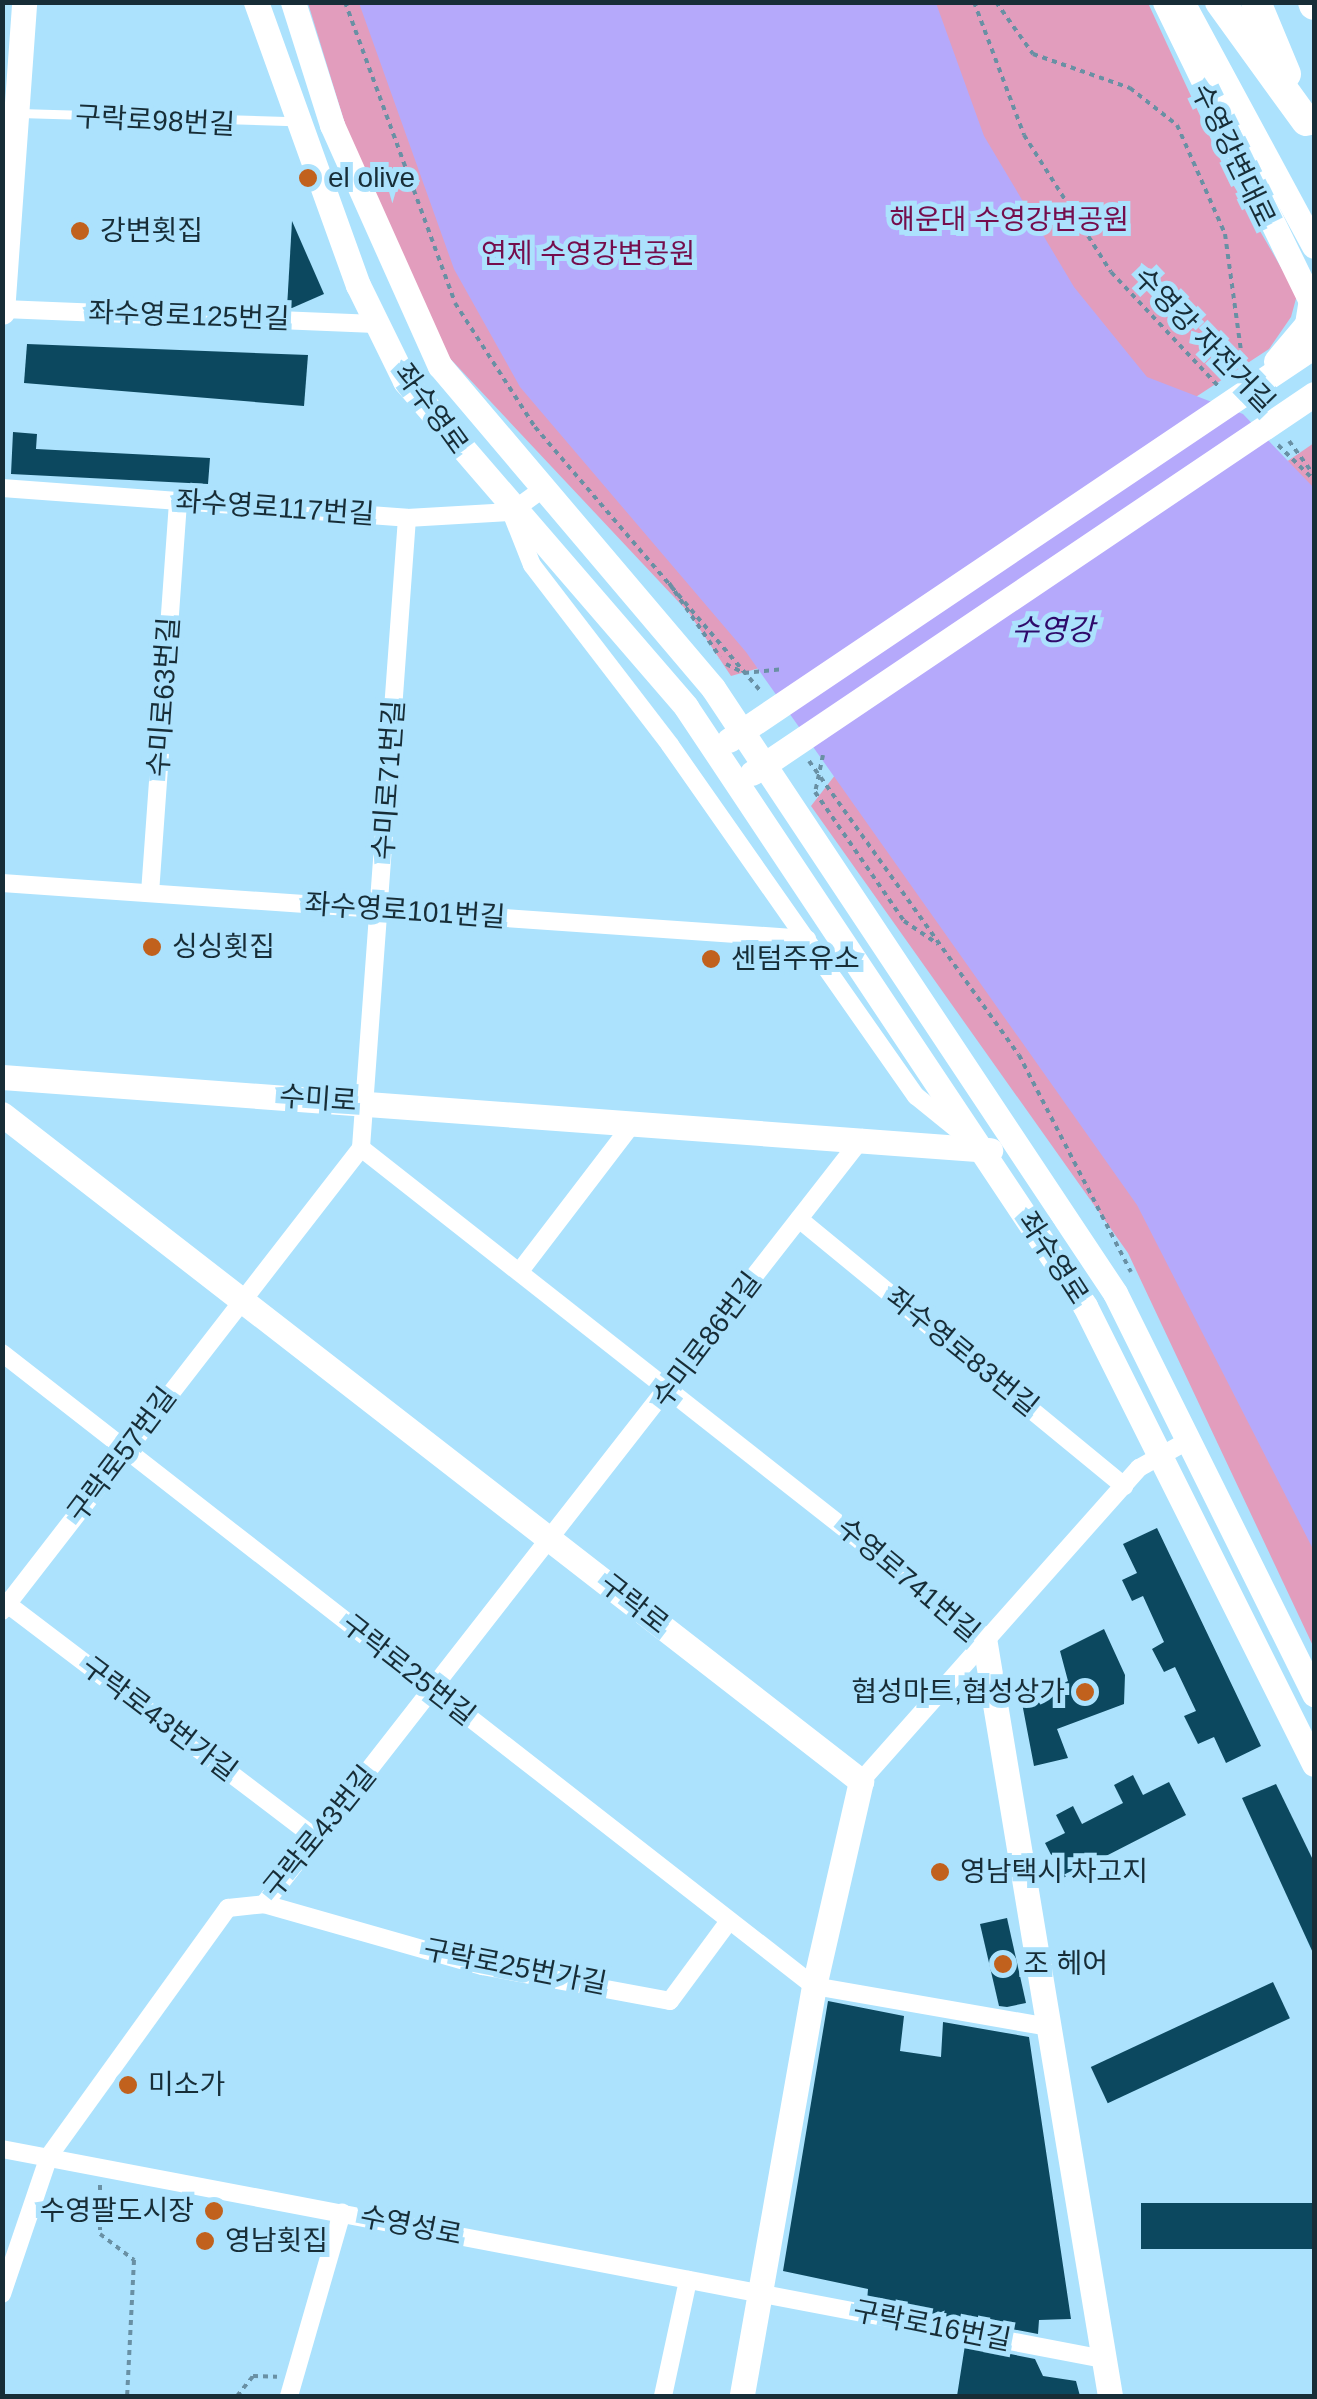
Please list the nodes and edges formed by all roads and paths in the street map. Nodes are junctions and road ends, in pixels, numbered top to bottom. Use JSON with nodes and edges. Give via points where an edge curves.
{"nodes":[{"id":1,"x":24,"y":2,"type":"edge"},
{"id":2,"x":256,"y":2,"type":"edge"},
{"id":3,"x":292,"y":2,"type":"edge"},
{"id":4,"x":974,"y":2,"type":"edge"},
{"id":5,"x":996,"y":2,"type":"edge"},
{"id":6,"x":1165,"y":2,"type":"edge"},
{"id":7,"x":1182,"y":2,"type":"edge"},
{"id":8,"x":1220,"y":2,"type":"edge"},
{"id":9,"x":1256,"y":2,"type":"edge"},
{"id":10,"x":12,"y":47,"type":"edge"},
{"id":11,"x":16,"y":112,"type":"junction"},
{"id":12,"x":294,"y":122,"type":"junction"},
{"id":13,"x":1310,"y":129,"type":"edge"},
{"id":14,"x":7,"y":160,"type":"edge"},
{"id":15,"x":1314,"y":246,"type":"edge"},
{"id":16,"x":1314,"y":278,"type":"edge"},
{"id":17,"x":1314,"y":308,"type":"edge"},
{"id":18,"x":3,"y":310,"type":"edge"},
{"id":19,"x":376,"y":324,"type":"junction"},
{"id":20,"x":1314,"y":346,"type":"edge"},
{"id":21,"x":1247,"y":383,"type":"junction"},
{"id":22,"x":1222,"y":390,"type":"dead end"},
{"id":23,"x":1314,"y":394,"type":"edge"},
{"id":24,"x":1279,"y":428,"type":"dead end"},
{"id":25,"x":1275,"y":442,"type":"dead end"},
{"id":26,"x":1314,"y":477,"type":"edge"},
{"id":27,"x":2,"y":488,"type":"edge"},
{"id":28,"x":541,"y":490,"type":"junction"},
{"id":29,"x":178,"y":501,"type":"junction"},
{"id":30,"x":511,"y":512,"type":"junction"},
{"id":31,"x":407,"y":518,"type":"junction"},
{"id":32,"x":656,"y":563,"type":"dead end"},
{"id":33,"x":784,"y":669,"type":"dead end"},
{"id":34,"x":742,"y":731,"type":"junction"},
{"id":35,"x":832,"y":742,"type":"dead end"},
{"id":36,"x":717,"y":749,"type":"junction"},
{"id":37,"x":766,"y":764,"type":"junction"},
{"id":38,"x":740,"y":781,"type":"junction"},
{"id":39,"x":2,"y":883,"type":"edge"},
{"id":40,"x":150,"y":893,"type":"junction"},
{"id":41,"x":380,"y":909,"type":"junction"},
{"id":42,"x":807,"y":939,"type":"junction"},
{"id":43,"x":938,"y":944,"type":"dead end"},
{"id":44,"x":2,"y":1077,"type":"edge"},
{"id":45,"x":366,"y":1102,"type":"junction"},
{"id":46,"x":2,"y":1114,"type":"edge"},
{"id":47,"x":634,"y":1122,"type":"junction"},
{"id":48,"x":862,"y":1138,"type":"junction"},
{"id":49,"x":361,"y":1148,"type":"junction"},
{"id":50,"x":982,"y":1150,"type":"junction"},
{"id":51,"x":1021,"y":1152,"type":"junction"},
{"id":52,"x":799,"y":1219,"type":"junction"},
{"id":53,"x":520,"y":1271,"type":"junction"},
{"id":54,"x":240,"y":1298,"type":"junction"},
{"id":55,"x":2,"y":1353,"type":"edge"},
{"id":56,"x":672,"y":1387,"type":"junction"},
{"id":57,"x":1188,"y":1440,"type":"junction"},
{"id":58,"x":126,"y":1450,"type":"junction"},
{"id":59,"x":1160,"y":1454,"type":"junction"},
{"id":60,"x":1124,"y":1486,"type":"junction"},
{"id":61,"x":554,"y":1542,"type":"junction"},
{"id":62,"x":4,"y":1605,"type":"edge"},
{"id":63,"x":984,"y":1638,"type":"junction"},
{"id":64,"x":434,"y":1690,"type":"junction"},
{"id":65,"x":1314,"y":1694,"type":"edge"},
{"id":66,"x":1314,"y":1764,"type":"edge"},
{"id":67,"x":861,"y":1781,"type":"junction"},
{"id":68,"x":316,"y":1838,"type":"junction"},
{"id":69,"x":264,"y":1904,"type":"junction"},
{"id":70,"x":730,"y":1921,"type":"junction"},
{"id":71,"x":814,"y":1986,"type":"junction"},
{"id":72,"x":1048,"y":2027,"type":"junction"},
{"id":73,"x":2,"y":2149,"type":"edge"},
{"id":74,"x":49,"y":2156,"type":"junction"},
{"id":75,"x":100,"y":2166,"type":"junction"},
{"id":76,"x":342,"y":2212,"type":"junction"},
{"id":77,"x":688,"y":2280,"type":"junction"},
{"id":78,"x":2,"y":2294,"type":"edge"},
{"id":79,"x":760,"y":2294,"type":"junction"},
{"id":80,"x":1104,"y":2359,"type":"junction"},
{"id":81,"x":292,"y":2388,"type":"edge"},
{"id":82,"x":127,"y":2396,"type":"edge"},
{"id":83,"x":237,"y":2396,"type":"edge"},
{"id":84,"x":663,"y":2396,"type":"edge"},
{"id":85,"x":742,"y":2396,"type":"edge"},
{"id":86,"x":1110,"y":2396,"type":"edge"}],
"edges":[{"from":1,"to":10,"type":"main road"},
{"from":2,"to":12,"type":"main road","name":"좌수영로"},
{"from":3,"to":28,"type":"main road","name":"좌수영로","via":[[332,125],[417,324],[472,412]]},
{"from":4,"to":22,"type":"path","name":"수영강 자전거길","via":[[1024,134],[1111,272]]},
{"from":5,"to":21,"type":"path","via":[[1034,54],[1130,88],[1177,125],[1225,234]]},
{"from":6,"to":17,"type":"main road","name":"수영강변대로"},
{"from":7,"to":15,"type":"main road","name":"수영강변대로"},
{"from":8,"to":13,"type":"highway"},
{"from":9,"to":13,"type":"highway"},
{"from":10,"to":11,"type":"main road"},
{"from":11,"to":12,"type":"lane","name":"구락로98번길"},
{"from":11,"to":14,"type":"main road"},
{"from":12,"to":19,"type":"main road","name":"좌수영로"},
{"from":14,"to":18,"type":"main road"},
{"from":16,"to":21,"type":"main road","via":[[1307,324]]},
{"from":18,"to":19,"type":"street","name":"좌수영로125번길"},
{"from":19,"to":30,"type":"main road","name":"좌수영로","via":[[430,418]]},
{"from":20,"to":21,"type":"main road"},
{"from":21,"to":34,"type":"main road"},
{"from":23,"to":37,"type":"main road"},
{"from":24,"to":26,"type":"path"},
{"from":25,"to":26,"type":"path","name":"수영강 자전거길"},
{"from":27,"to":29,"type":"street","name":"좌수영로117번길"},
{"from":28,"to":30,"type":"street"},
{"from":28,"to":34,"type":"main road","name":"좌수영로"},
{"from":29,"to":31,"type":"street","name":"좌수영로117번길"},
{"from":29,"to":40,"type":"street","name":"수미로63번길"},
{"from":30,"to":31,"type":"street","name":"좌수영로117번길"},
{"from":30,"to":36,"type":"main road","name":"좌수영로"},
{"from":30,"to":42,"type":"street","via":[[532,566]]},
{"from":31,"to":41,"type":"street","name":"수미로71번길"},
{"from":32,"to":33,"type":"path","via":[[734,670]]},
{"from":34,"to":36,"type":"main road"},
{"from":34,"to":37,"type":"main road","name":"좌수영로"},
{"from":35,"to":43,"type":"path","via":[[812,785],[904,921]]},
{"from":36,"to":38,"type":"main road","name":"좌수영로"},
{"from":37,"to":38,"type":"main road"},
{"from":37,"to":51,"type":"main road","name":"좌수영로"},
{"from":38,"to":50,"type":"main road","name":"좌수영로"},
{"from":39,"to":40,"type":"street","name":"좌수영로101번길"},
{"from":40,"to":41,"type":"street","name":"좌수영로101번길"},
{"from":41,"to":42,"type":"street","name":"좌수영로101번길"},
{"from":41,"to":45,"type":"street","name":"수미로71번길"},
{"from":42,"to":50,"type":"street","via":[[916,1096]]},
{"from":44,"to":45,"type":"main road","name":"수미로"},
{"from":45,"to":47,"type":"main road","name":"수미로"},
{"from":45,"to":49,"type":"street"},
{"from":46,"to":54,"type":"main road","name":"구락로"},
{"from":47,"to":48,"type":"main road","name":"수미로"},
{"from":47,"to":53,"type":"street"},
{"from":48,"to":50,"type":"main road","name":"수미로"},
{"from":48,"to":52,"type":"street","name":"수미로86번길"},
{"from":49,"to":53,"type":"street","name":"수영로741번길"},
{"from":49,"to":54,"type":"street"},
{"from":50,"to":51,"type":"main road","name":"수미로"},
{"from":50,"to":59,"type":"main road","name":"좌수영로","via":[[1085,1306]]},
{"from":51,"to":57,"type":"main road","name":"좌수영로","via":[[1115,1293]]},
{"from":52,"to":56,"type":"street","name":"수미로86번길"},
{"from":52,"to":60,"type":"street","name":"좌수영로83번길"},
{"from":53,"to":56,"type":"street","name":"수영로741번길"},
{"from":54,"to":58,"type":"street","name":"구락로57번길"},
{"from":54,"to":61,"type":"main road","name":"구락로"},
{"from":55,"to":58,"type":"street","name":"구락로25번길"},
{"from":56,"to":61,"type":"street","name":"수미로86번길"},
{"from":56,"to":63,"type":"street","name":"수영로741번길"},
{"from":57,"to":59,"type":"street"},
{"from":57,"to":65,"type":"main road","name":"좌수영로"},
{"from":58,"to":62,"type":"street","name":"구락로57번길"},
{"from":58,"to":64,"type":"street","name":"구락로25번길"},
{"from":59,"to":60,"type":"street"},
{"from":59,"to":66,"type":"main road","name":"좌수영로"},
{"from":60,"to":63,"type":"street"},
{"from":61,"to":64,"type":"street","name":"구락로43번길"},
{"from":61,"to":67,"type":"main road","name":"구락로"},
{"from":62,"to":68,"type":"street","name":"구락로43번가길"},
{"from":63,"to":67,"type":"street"},
{"from":63,"to":72,"type":"main road","name":"수영로741번길"},
{"from":64,"to":68,"type":"street","name":"구락로43번길"},
{"from":64,"to":70,"type":"street","name":"구락로25번길"},
{"from":67,"to":71,"type":"main road"},
{"from":68,"to":69,"type":"street","name":"구락로43번길"},
{"from":69,"to":70,"type":"street","name":"구락로25번가길","via":[[482,1966],[670,2002]]},
{"from":69,"to":74,"type":"street","name":"구락로43번길","via":[[228,1908]]},
{"from":70,"to":71,"type":"street","name":"구락로25번길"},
{"from":71,"to":72,"type":"street"},
{"from":71,"to":79,"type":"main road"},
{"from":72,"to":80,"type":"main road","name":"수영로741번길"},
{"from":73,"to":74,"type":"street","name":"수영성로"},
{"from":74,"to":75,"type":"street","name":"수영성로"},
{"from":74,"to":78,"type":"street","name":"구락로43번길"},
{"from":75,"to":76,"type":"street","name":"수영성로"},
{"from":75,"to":82,"type":"path","via":[[100,2234],[134,2260]]},
{"from":76,"to":77,"type":"street","name":"수영성로"},
{"from":76,"to":81,"type":"street"},
{"from":77,"to":79,"type":"street","name":"수영성로"},
{"from":77,"to":84,"type":"street"},
{"from":79,"to":80,"type":"street","name":"구락로16번길"},
{"from":79,"to":85,"type":"main road"},
{"from":80,"to":86,"type":"main road","name":"수영로741번길"},
{"from":81,"to":83,"type":"path","via":[[253,2376]]}]}
